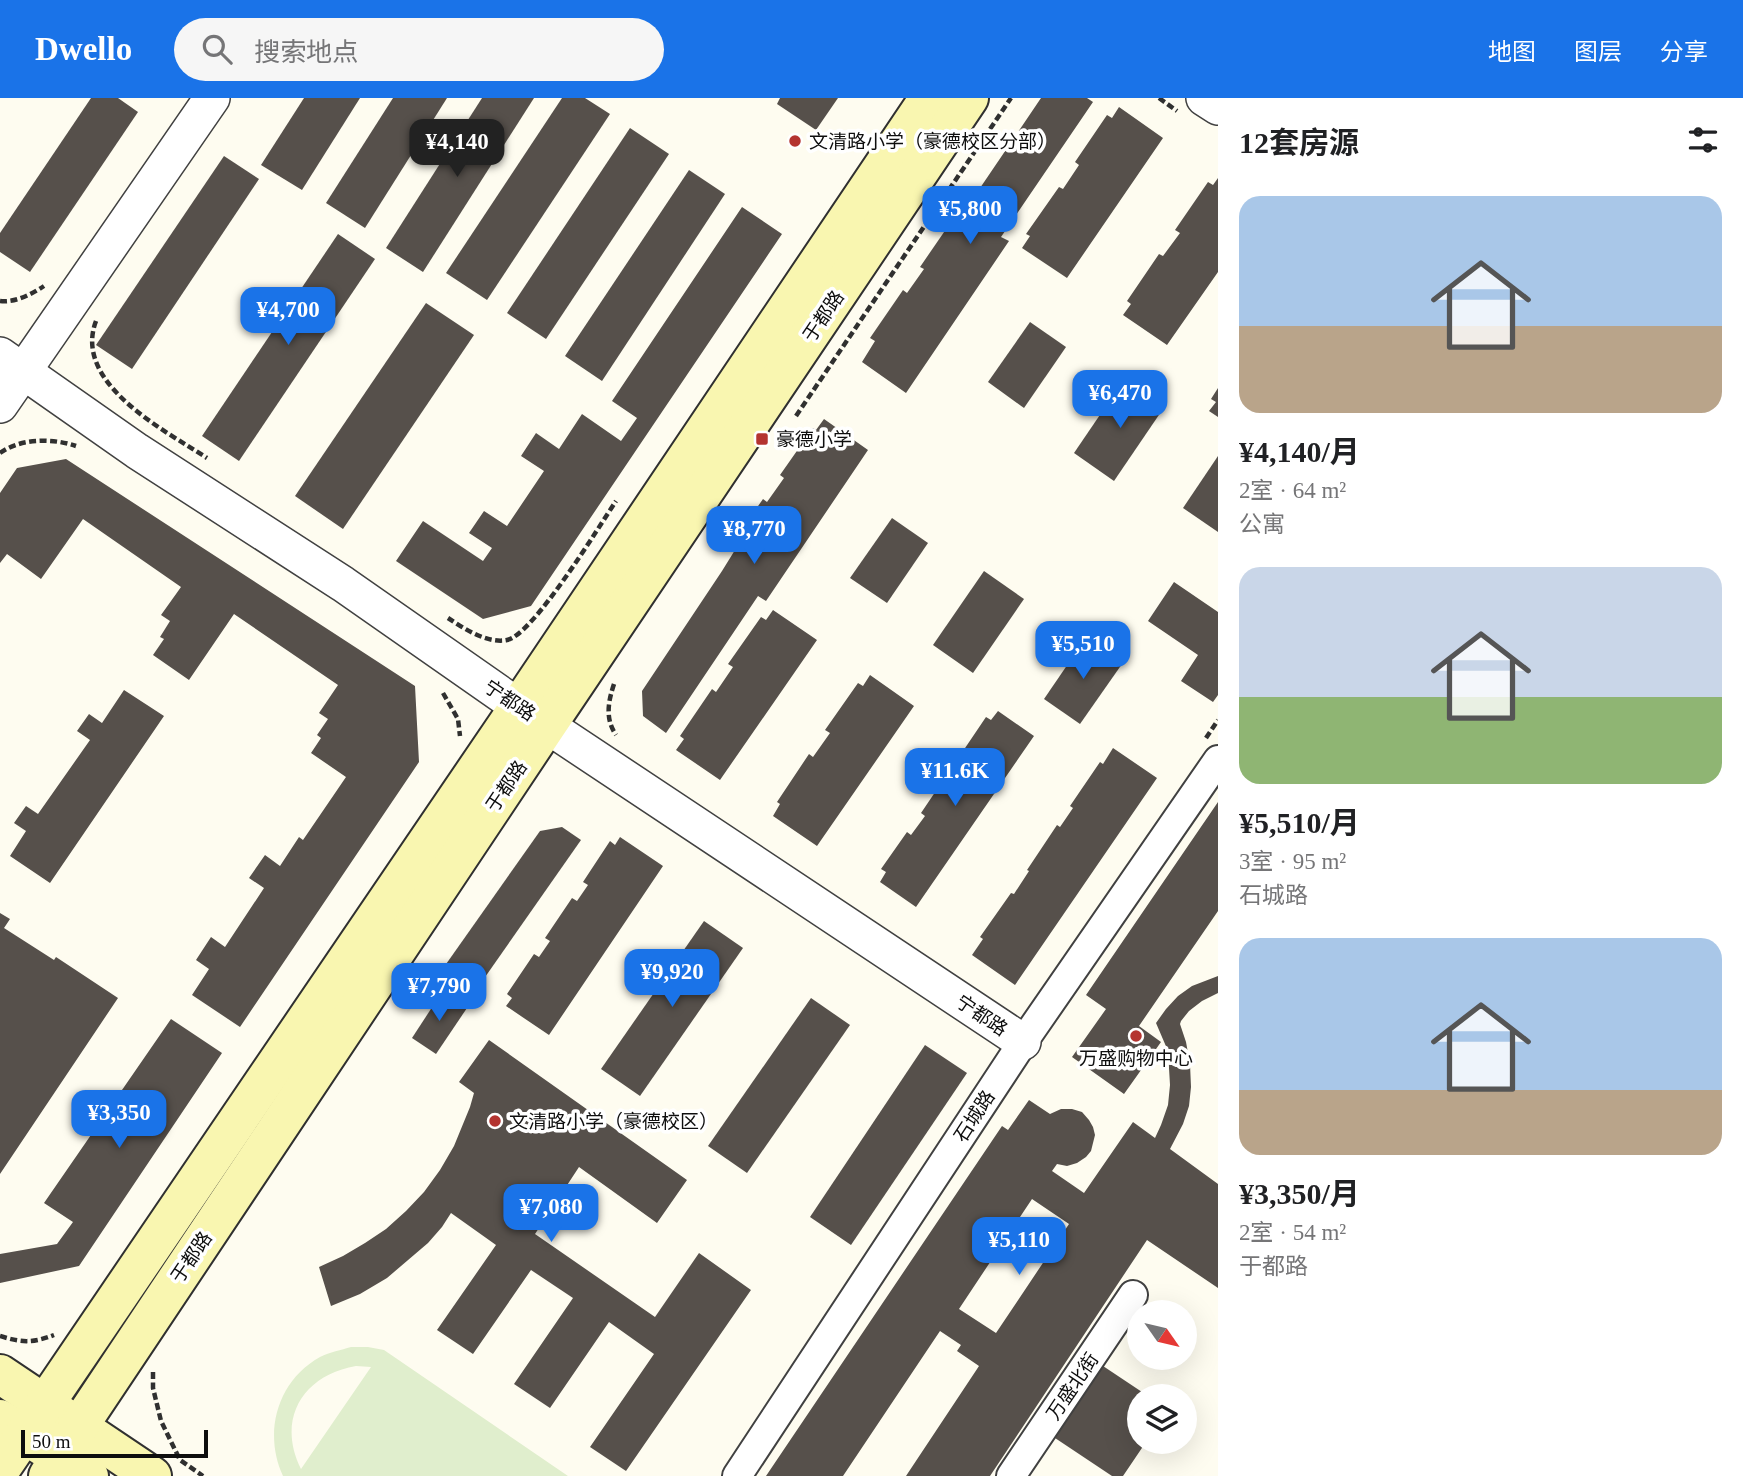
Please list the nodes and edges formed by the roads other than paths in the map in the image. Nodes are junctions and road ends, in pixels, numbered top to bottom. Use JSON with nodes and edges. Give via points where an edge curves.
{"nodes":[{"id":1,"x":212,"y":98,"type":"edge"},
{"id":2,"x":929,"y":98,"type":"edge"},
{"id":3,"x":969,"y":98,"type":"edge"},
{"id":4,"x":1204,"y":98,"type":"edge"},
{"id":5,"x":1218,"y":107,"type":"edge"},
{"id":6,"x":12,"y":363,"type":"edge"},
{"id":7,"x":0,"y":405,"type":"edge"},
{"id":8,"x":533,"y":716,"type":"junction"},
{"id":9,"x":1210,"y":751,"type":"edge"},
{"id":10,"x":1023,"y":1042,"type":"junction"},
{"id":11,"x":1133,"y":1295,"type":"dead end"},
{"id":12,"x":0,"y":1374,"type":"edge"},
{"id":13,"x":45,"y":1404,"type":"junction"},
{"id":14,"x":12,"y":1427,"type":"edge"},
{"id":15,"x":69,"y":1459,"type":"edge"},
{"id":16,"x":0,"y":1470,"type":"edge"},
{"id":17,"x":152,"y":1476,"type":"edge"},
{"id":18,"x":737,"y":1476,"type":"edge"},
{"id":19,"x":1011,"y":1476,"type":"edge"}],
"edges":[{"from":1,"to":6,"type":"street"},
{"from":2,"to":8,"type":"main road","name":"于都路"},
{"from":3,"to":8,"type":"main road","name":"于都路"},
{"from":4,"to":5,"type":"street"},
{"from":6,"to":7,"type":"street"},
{"from":6,"to":8,"type":"street","name":"宁都路"},
{"from":8,"to":10,"type":"street","name":"宁都路"},
{"from":8,"to":13,"type":"main road","name":"于都路"},
{"from":8,"to":15,"type":"main road","name":"于都路"},
{"from":9,"to":10,"type":"street","name":"石城路"},
{"from":10,"to":18,"type":"street","name":"石城路"},
{"from":11,"to":19,"type":"street","name":"万盛北街"},
{"from":12,"to":13,"type":"main road"},
{"from":13,"to":14,"type":"main road","name":"于都路"},
{"from":13,"to":15,"type":"main road"},
{"from":14,"to":15,"type":"main road"},
{"from":14,"to":16,"type":"main road","name":"于都路"},
{"from":15,"to":17,"type":"main road"}]}
